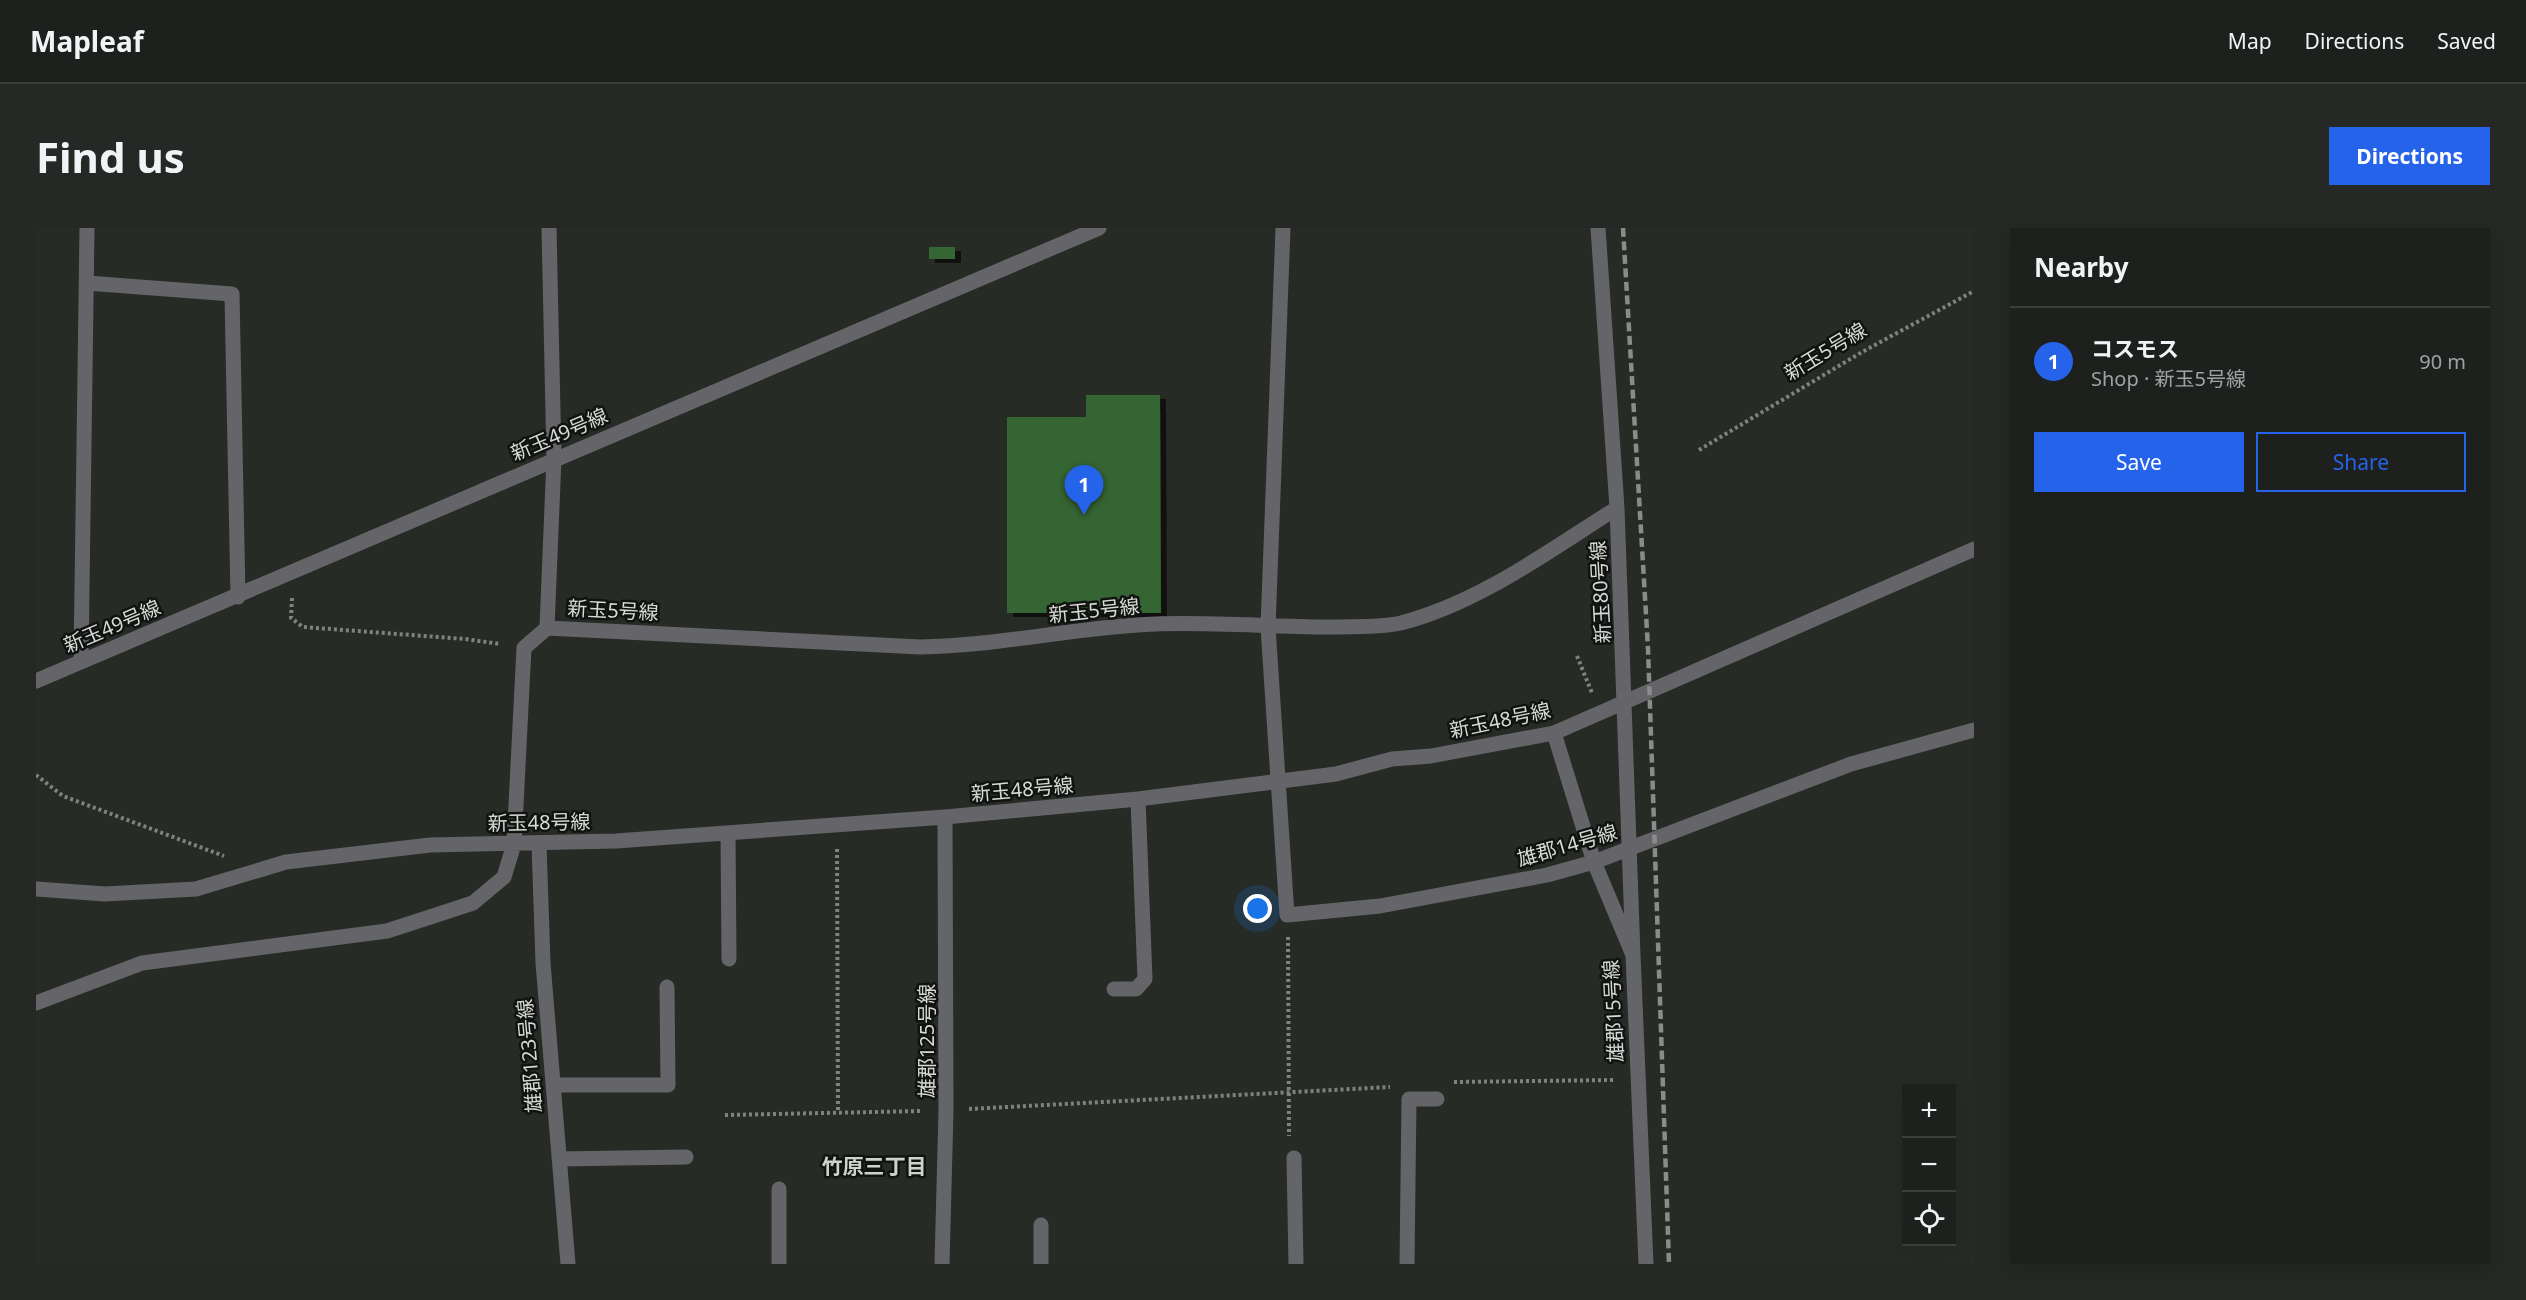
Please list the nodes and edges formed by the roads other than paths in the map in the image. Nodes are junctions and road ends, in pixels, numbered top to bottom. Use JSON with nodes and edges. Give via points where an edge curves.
{"nodes":[{"id":1,"x":87,"y":228,"type":"edge"},
{"id":2,"x":549,"y":228,"type":"edge"},
{"id":3,"x":1099,"y":228,"type":"edge"},
{"id":4,"x":1283,"y":228,"type":"edge"},
{"id":5,"x":1598,"y":228,"type":"edge"},
{"id":6,"x":87,"y":284,"type":"junction"},
{"id":7,"x":554,"y":458,"type":"junction"},
{"id":8,"x":1617,"y":508,"type":"junction"},
{"id":9,"x":1974,"y":549,"type":"edge"},
{"id":10,"x":238,"y":597,"type":"junction"},
{"id":11,"x":1268,"y":627,"type":"junction"},
{"id":12,"x":547,"y":628,"type":"junction"},
{"id":13,"x":81,"y":661,"type":"junction"},
{"id":14,"x":36,"y":681,"type":"edge"},
{"id":15,"x":1625,"y":702,"type":"junction"},
{"id":16,"x":1974,"y":730,"type":"edge"},
{"id":17,"x":1554,"y":733,"type":"junction"},
{"id":18,"x":1276,"y":782,"type":"junction"},
{"id":19,"x":1138,"y":799,"type":"junction"},
{"id":20,"x":945,"y":817,"type":"junction"},
{"id":21,"x":728,"y":833,"type":"junction"},
{"id":22,"x":514,"y":844,"type":"junction"},
{"id":23,"x":539,"y":844,"type":"junction"},
{"id":24,"x":1628,"y":850,"type":"junction"},
{"id":25,"x":1594,"y":862,"type":"junction"},
{"id":26,"x":36,"y":889,"type":"edge"},
{"id":27,"x":1633,"y":954,"type":"junction"},
{"id":28,"x":729,"y":959,"type":"dead end"},
{"id":29,"x":667,"y":987,"type":"dead end"},
{"id":30,"x":1114,"y":990,"type":"dead end"},
{"id":31,"x":36,"y":1003,"type":"edge"},
{"id":32,"x":553,"y":1085,"type":"junction"},
{"id":33,"x":1437,"y":1099,"type":"dead end"},
{"id":34,"x":686,"y":1157,"type":"dead end"},
{"id":35,"x":1294,"y":1158,"type":"road end"},
{"id":36,"x":559,"y":1159,"type":"junction"},
{"id":37,"x":779,"y":1189,"type":"dead end"},
{"id":38,"x":1041,"y":1225,"type":"dead end"},
{"id":39,"x":568,"y":1264,"type":"edge"},
{"id":40,"x":779,"y":1264,"type":"edge"},
{"id":41,"x":942,"y":1264,"type":"edge"},
{"id":42,"x":1041,"y":1264,"type":"edge"},
{"id":43,"x":1296,"y":1264,"type":"edge"},
{"id":44,"x":1407,"y":1264,"type":"edge"},
{"id":45,"x":1646,"y":1264,"type":"edge"}],
"edges":[{"from":1,"to":6,"type":"street"},
{"from":2,"to":7,"type":"street"},
{"from":3,"to":7,"type":"street","name":"新玉49号線"},
{"from":4,"to":11,"type":"street"},
{"from":5,"to":8,"type":"street","name":"新玉80号線"},
{"from":6,"to":10,"type":"street","via":[[232,294]]},
{"from":6,"to":13,"type":"street"},
{"from":7,"to":10,"type":"street","name":"新玉49号線"},
{"from":7,"to":12,"type":"street"},
{"from":8,"to":11,"type":"street","name":"新玉5号線","via":[[1489,586],[1428,614],[1399,623],[1369,626]]},
{"from":8,"to":15,"type":"street","name":"新玉80号線"},
{"from":9,"to":15,"type":"street","name":"新玉48号線"},
{"from":10,"to":13,"type":"street","name":"新玉49号線"},
{"from":11,"to":12,"type":"street","name":"新玉5号線","via":[[1158,624],[964,646],[920,647]]},
{"from":11,"to":18,"type":"street"},
{"from":12,"to":22,"type":"street","via":[[524,648]]},
{"from":13,"to":14,"type":"street","name":"新玉49号線"},
{"from":15,"to":17,"type":"street","name":"新玉48号線"},
{"from":15,"to":24,"type":"street","name":"新玉80号線"},
{"from":16,"to":24,"type":"street","name":"雄郡14号線","via":[[1851,764]]},
{"from":17,"to":18,"type":"street","name":"新玉48号線"},
{"from":17,"to":25,"type":"street","name":"雄郡15号線"},
{"from":18,"to":19,"type":"street","name":"新玉48号線"},
{"from":18,"to":25,"type":"street","name":"雄郡14号線","via":[[1287,915],[1380,906],[1484,888]]},
{"from":19,"to":20,"type":"street","name":"新玉48号線"},
{"from":19,"to":30,"type":"street","via":[[1145,979],[1136,990]]},
{"from":20,"to":21,"type":"street","name":"新玉48号線"},
{"from":20,"to":41,"type":"street","name":"雄郡125号線"},
{"from":21,"to":23,"type":"street","name":"新玉48号線"},
{"from":21,"to":28,"type":"street"},
{"from":22,"to":23,"type":"street","name":"新玉48号線"},
{"from":22,"to":26,"type":"street","name":"新玉48号線","via":[[430,845],[286,862],[196,889],[105,894]]},
{"from":22,"to":31,"type":"street","via":[[504,877],[473,903],[387,931],[142,963]]},
{"from":23,"to":32,"type":"street","name":"雄郡123号線"},
{"from":24,"to":25,"type":"street","name":"雄郡14号線"},
{"from":24,"to":27,"type":"street","name":"新玉80号線"},
{"from":25,"to":27,"type":"street","name":"雄郡15号線"},
{"from":27,"to":45,"type":"street","name":"雄郡15号線"},
{"from":29,"to":32,"type":"street","via":[[668,1085]]},
{"from":32,"to":36,"type":"street","name":"雄郡123号線"},
{"from":33,"to":44,"type":"street","via":[[1408,1099]]},
{"from":34,"to":36,"type":"street"},
{"from":35,"to":43,"type":"street"},
{"from":36,"to":39,"type":"street","name":"雄郡123号線"},
{"from":37,"to":40,"type":"street"},
{"from":38,"to":42,"type":"street"}]}
